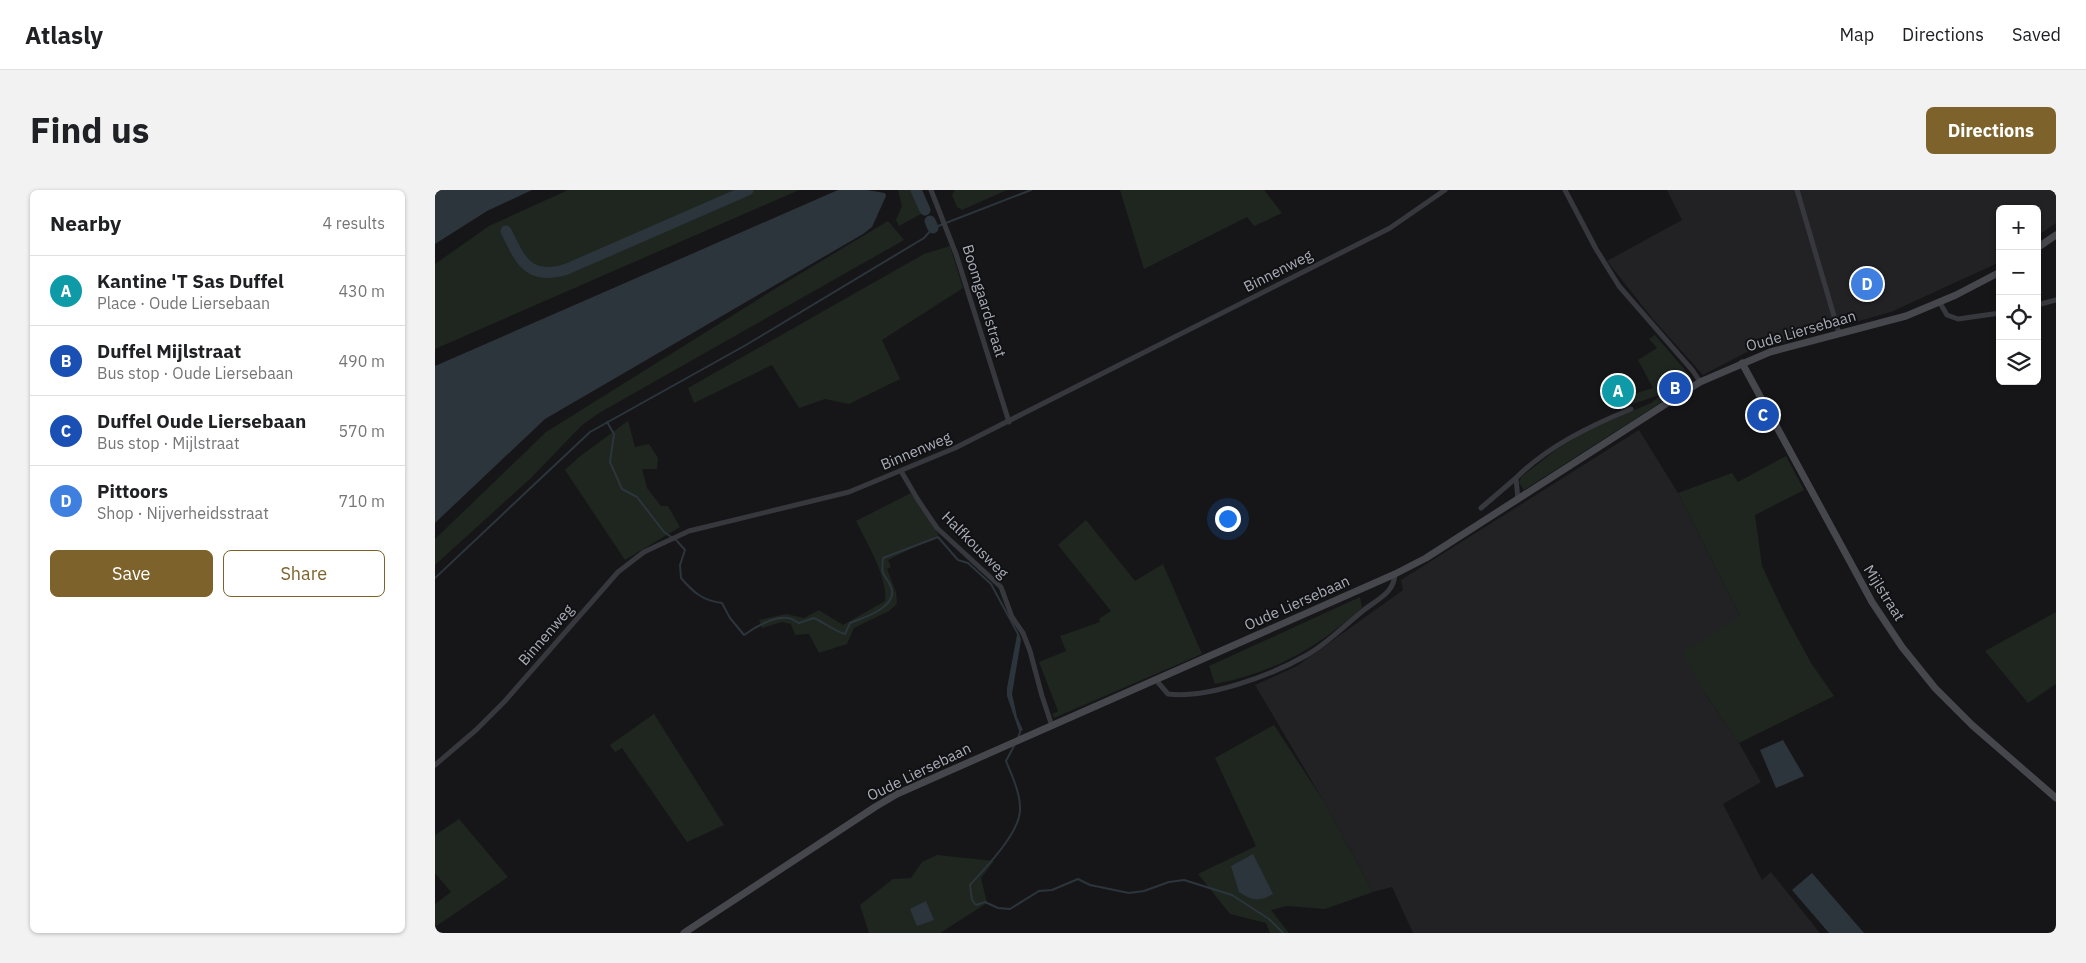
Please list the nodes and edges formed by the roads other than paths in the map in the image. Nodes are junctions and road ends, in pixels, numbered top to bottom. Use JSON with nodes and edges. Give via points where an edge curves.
{"nodes":[{"id":1,"x":931,"y":190,"type":"edge"},
{"id":2,"x":1445,"y":190,"type":"edge"},
{"id":3,"x":1565,"y":190,"type":"edge"},
{"id":4,"x":1797,"y":190,"type":"edge"},
{"id":5,"x":2056,"y":235,"type":"edge"},
{"id":6,"x":2041,"y":245,"type":"edge"},
{"id":7,"x":1996,"y":274,"type":"edge"},
{"id":8,"x":2056,"y":300,"type":"edge"},
{"id":9,"x":1940,"y":303,"type":"junction"},
{"id":10,"x":2041,"y":304,"type":"edge"},
{"id":11,"x":1996,"y":314,"type":"edge"},
{"id":12,"x":1839,"y":333,"type":"junction"},
{"id":13,"x":1742,"y":363,"type":"junction"},
{"id":14,"x":1700,"y":382,"type":"junction"},
{"id":15,"x":1631,"y":409,"type":"dead end"},
{"id":16,"x":1009,"y":422,"type":"junction"},
{"id":17,"x":901,"y":471,"type":"junction"},
{"id":18,"x":1516,"y":478,"type":"junction"},
{"id":19,"x":1519,"y":500,"type":"junction"},
{"id":20,"x":1481,"y":508,"type":"dead end"},
{"id":21,"x":1395,"y":574,"type":"junction"},
{"id":22,"x":1156,"y":680,"type":"junction"},
{"id":23,"x":1052,"y":726,"type":"junction"},
{"id":24,"x":435,"y":765,"type":"edge"},
{"id":25,"x":2056,"y":798,"type":"edge"},
{"id":26,"x":684,"y":933,"type":"edge"}],
"edges":[{"from":1,"to":16,"type":"street","name":"Boomgaardstraat","via":[[956,254]]},
{"from":2,"to":16,"type":"street","name":"Binnenweg","via":[[1390,228]]},
{"from":3,"to":14,"type":"street","via":[[1619,286]]},
{"from":4,"to":12,"type":"street"},
{"from":5,"to":6,"type":"main road"},
{"from":7,"to":9,"type":"main road","name":"Oude Liersebaan"},
{"from":8,"to":10,"type":"street"},
{"from":9,"to":11,"type":"street","via":[[1947,315],[1958,319]]},
{"from":9,"to":12,"type":"main road","name":"Oude Liersebaan","via":[[1906,316]]},
{"from":12,"to":13,"type":"main road","name":"Oude Liersebaan"},
{"from":13,"to":14,"type":"main road","name":"Oude Liersebaan"},
{"from":13,"to":25,"type":"main road","name":"Mijlstraat","via":[[1850,563],[1902,647],[1935,688]]},
{"from":14,"to":19,"type":"main road","name":"Oude Liersebaan"},
{"from":15,"to":18,"type":"street","via":[[1587,428],[1550,450]]},
{"from":16,"to":17,"type":"street","name":"Binnenweg"},
{"from":17,"to":23,"type":"street","name":"Halfkousweg","via":[[937,528],[1001,587],[1030,651]]},
{"from":17,"to":24,"type":"street","name":"Binnenweg","via":[[849,492],[689,531],[644,552],[618,572],[476,730]]},
{"from":18,"to":19,"type":"street"},
{"from":18,"to":20,"type":"street"},
{"from":19,"to":21,"type":"main road","name":"Oude Liersebaan"},
{"from":21,"to":22,"type":"main road","name":"Oude Liersebaan"},
{"from":21,"to":22,"type":"street","via":[[1391,589],[1341,629],[1308,655],[1273,671],[1242,683],[1180,696],[1168,694]]},
{"from":22,"to":23,"type":"main road","name":"Oude Liersebaan"},
{"from":23,"to":26,"type":"main road","name":"Oude Liersebaan","via":[[897,794]]}]}
